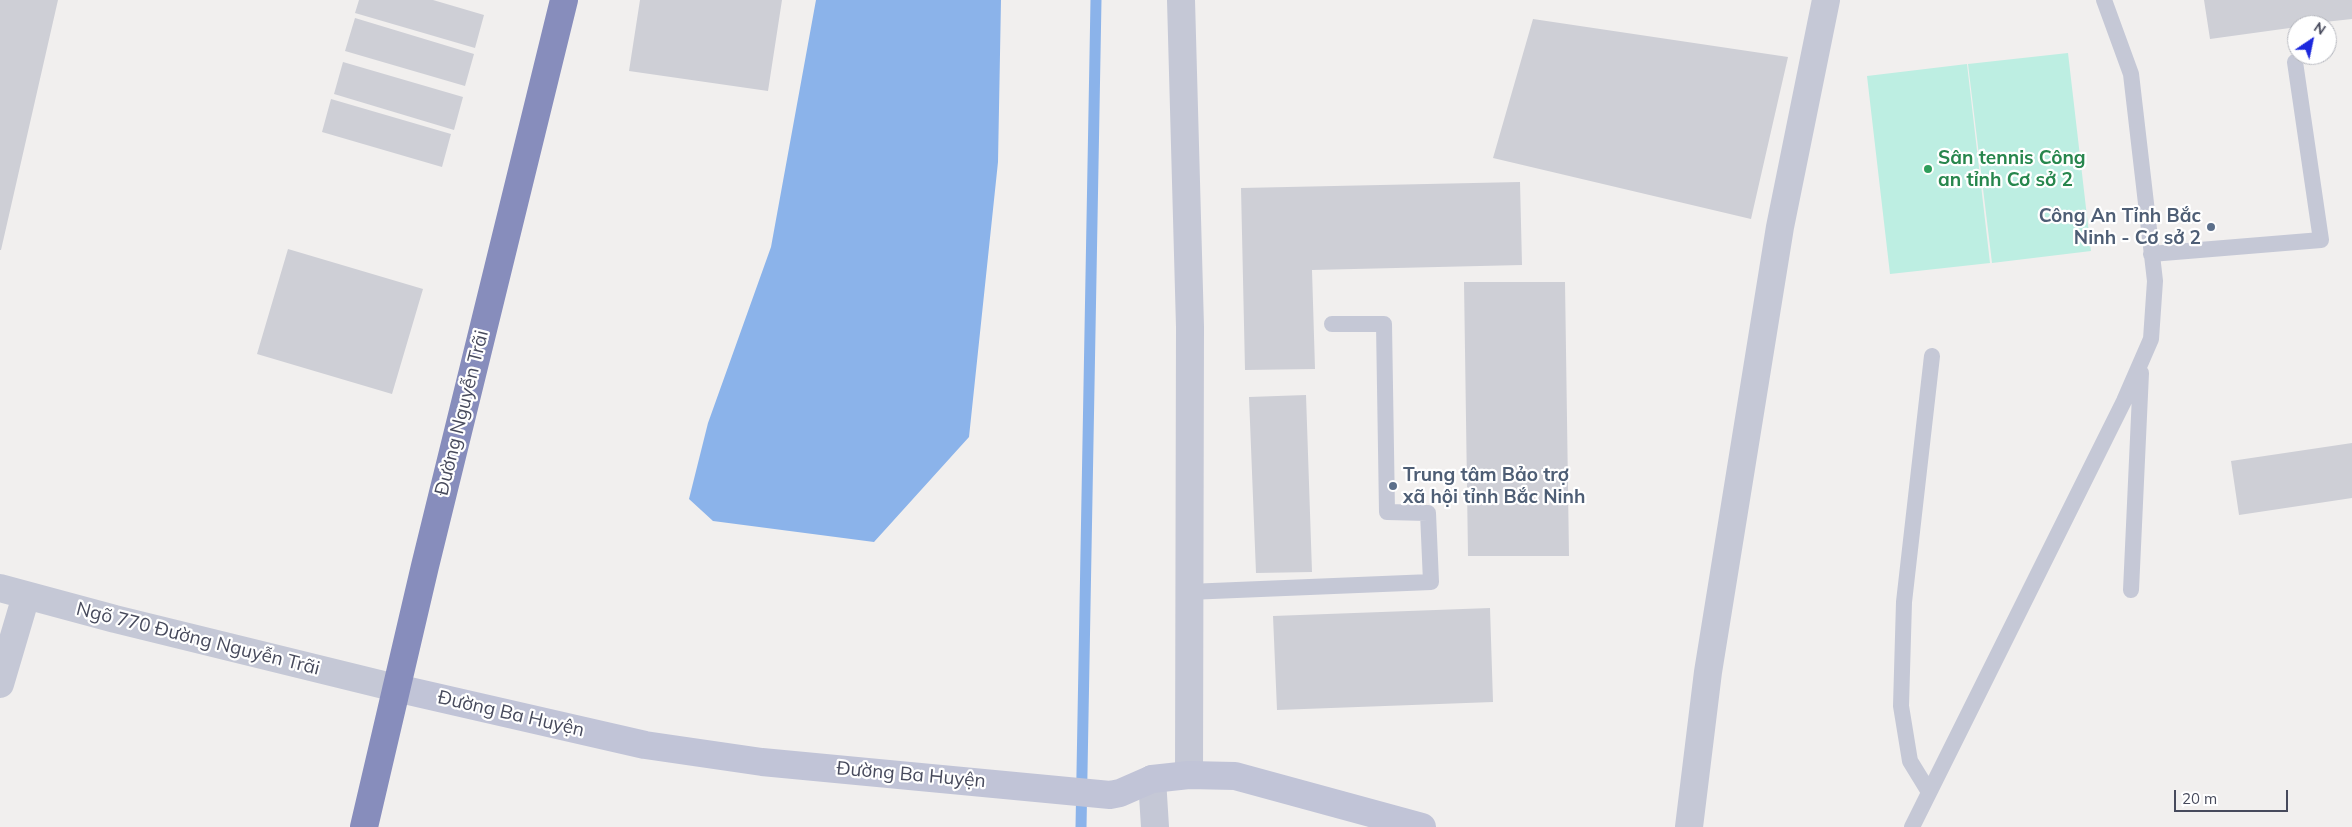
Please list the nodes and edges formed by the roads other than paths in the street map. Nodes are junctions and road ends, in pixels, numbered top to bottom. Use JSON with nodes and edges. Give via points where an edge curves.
{"nodes":[{"id":1,"x":564,"y":0,"type":"edge"},
{"id":2,"x":1181,"y":0,"type":"edge"},
{"id":3,"x":1826,"y":0,"type":"edge"},
{"id":4,"x":2104,"y":0,"type":"edge"},
{"id":5,"x":2296,"y":65,"type":"edge"},
{"id":6,"x":2151,"y":254,"type":"junction"},
{"id":7,"x":1332,"y":324,"type":"dead end"},
{"id":8,"x":1932,"y":356,"type":"dead end"},
{"id":9,"x":2141,"y":363,"type":"junction"},
{"id":10,"x":0,"y":588,"type":"edge"},
{"id":11,"x":2131,"y":590,"type":"dead end"},
{"id":12,"x":1188,"y":592,"type":"junction"},
{"id":13,"x":26,"y":596,"type":"junction"},
{"id":14,"x":0,"y":684,"type":"edge"},
{"id":15,"x":396,"y":688,"type":"junction"},
{"id":16,"x":1188,"y":775,"type":"junction"},
{"id":17,"x":1152,"y":779,"type":"junction"},
{"id":18,"x":1929,"y":792,"type":"junction"},
{"id":19,"x":364,"y":827,"type":"edge"},
{"id":20,"x":1155,"y":827,"type":"edge"},
{"id":21,"x":1422,"y":827,"type":"edge"},
{"id":22,"x":1689,"y":827,"type":"edge"},
{"id":23,"x":1912,"y":827,"type":"edge"}],
"edges":[{"from":1,"to":15,"type":"highway","name":"Đường Nguyễn Trãi"},
{"from":2,"to":12,"type":"street","via":[[1190,327]]},
{"from":3,"to":22,"type":"street","via":[[1777,246],[1708,672]]},
{"from":4,"to":6,"type":"lane","via":[[2130,74]]},
{"from":5,"to":6,"type":"lane","via":[[2321,240]]},
{"from":6,"to":9,"type":"lane","via":[[2155,281],[2151,339]]},
{"from":7,"to":12,"type":"lane","via":[[1384,324],[1387,512],[1428,513],[1431,582]]},
{"from":8,"to":18,"type":"lane","via":[[1904,602],[1901,706],[1910,761]]},
{"from":9,"to":11,"type":"lane"},
{"from":9,"to":18,"type":"lane"},
{"from":10,"to":13,"type":"street","name":"Ngõ 770 Đường Nguyễn Trãi"},
{"from":12,"to":16,"type":"street"},
{"from":13,"to":14,"type":"street"},
{"from":13,"to":15,"type":"street","name":"Ngõ 770 Đường Nguyễn Trãi"},
{"from":15,"to":17,"type":"street","name":"Đường Ba Huyện","via":[[645,745],[762,762],[1069,792],[1120,793]]},
{"from":15,"to":19,"type":"highway","name":"Đường Nguyễn Trãi"},
{"from":16,"to":17,"type":"street","name":"Đường Ba Huyện"},
{"from":16,"to":21,"type":"street","name":"Đường Ba Huyện","via":[[1235,776]]},
{"from":17,"to":20,"type":"street"},
{"from":18,"to":23,"type":"lane"}]}
